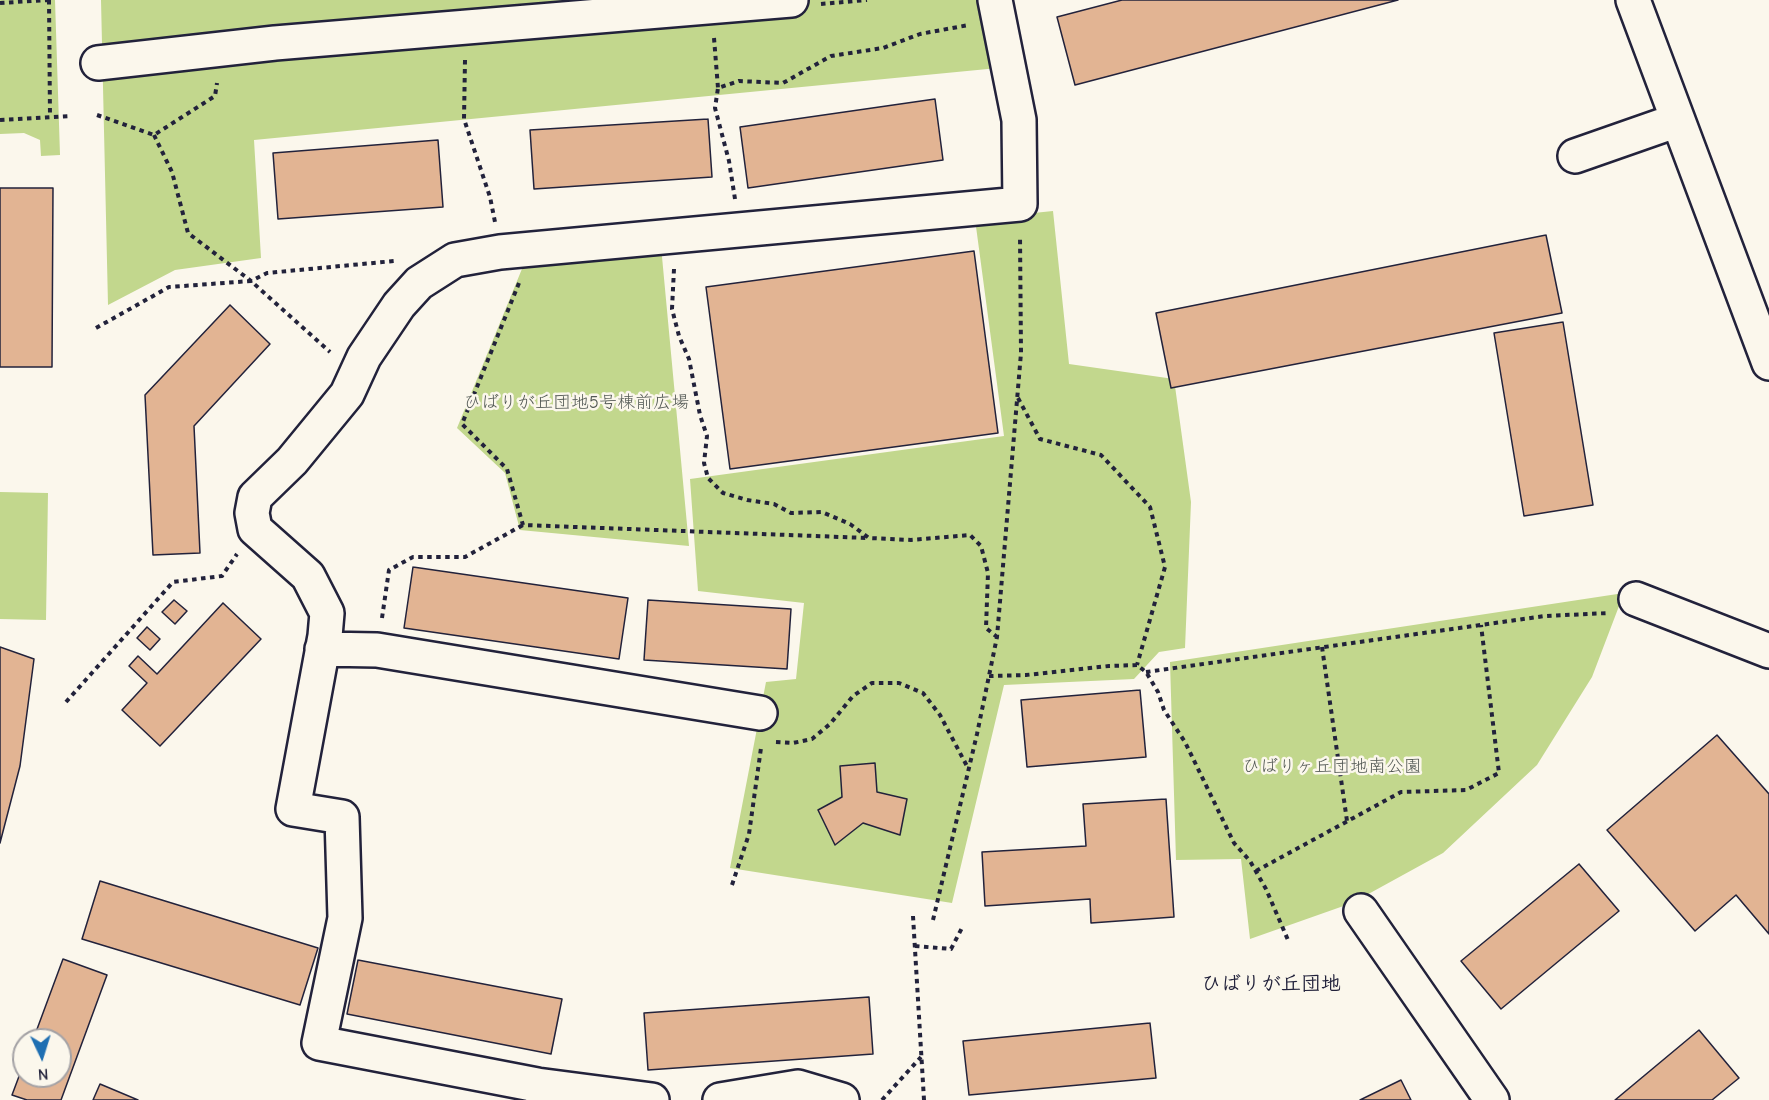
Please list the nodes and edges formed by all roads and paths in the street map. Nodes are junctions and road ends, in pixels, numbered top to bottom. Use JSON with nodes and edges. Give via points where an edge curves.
{"nodes":[{"id":1,"x":48,"y":0,"type":"edge"},
{"id":2,"x":791,"y":0,"type":"edge"},
{"id":3,"x":1633,"y":0,"type":"edge"},
{"id":4,"x":0,"y":3,"type":"edge"},
{"id":5,"x":998,"y":11,"type":"edge"},
{"id":6,"x":714,"y":34,"type":"dead end"},
{"id":7,"x":465,"y":54,"type":"dead end"},
{"id":8,"x":98,"y":63,"type":"dead end"},
{"id":9,"x":218,"y":74,"type":"dead end"},
{"id":10,"x":718,"y":88,"type":"junction"},
{"id":11,"x":97,"y":115,"type":"dead end"},
{"id":12,"x":70,"y":116,"type":"dead end"},
{"id":13,"x":50,"y":117,"type":"junction"},
{"id":14,"x":0,"y":120,"type":"edge"},
{"id":15,"x":1678,"y":120,"type":"junction"},
{"id":16,"x":154,"y":135,"type":"junction"},
{"id":17,"x":1575,"y":156,"type":"dead end"},
{"id":18,"x":1020,"y":204,"type":"junction"},
{"id":19,"x":742,"y":229,"type":"junction"},
{"id":20,"x":533,"y":249,"type":"junction"},
{"id":21,"x":500,"y":252,"type":"junction"},
{"id":22,"x":674,"y":268,"type":"dead end"},
{"id":23,"x":251,"y":281,"type":"junction"},
{"id":24,"x":419,"y":283,"type":"junction"},
{"id":25,"x":96,"y":328,"type":"dead end"},
{"id":26,"x":1769,"y":363,"type":"edge"},
{"id":27,"x":356,"y":375,"type":"junction"},
{"id":28,"x":1017,"y":397,"type":"junction"},
{"id":29,"x":523,"y":525,"type":"junction"},
{"id":30,"x":255,"y":530,"type":"junction"},
{"id":31,"x":869,"y":538,"type":"junction"},
{"id":32,"x":1623,"y":606,"type":"joint"},
{"id":33,"x":1481,"y":625,"type":"junction"},
{"id":34,"x":997,"y":637,"type":"junction"},
{"id":35,"x":1322,"y":647,"type":"junction"},
{"id":36,"x":322,"y":649,"type":"junction"},
{"id":37,"x":377,"y":650,"type":"junction"},
{"id":38,"x":1769,"y":651,"type":"edge"},
{"id":39,"x":1137,"y":665,"type":"junction"},
{"id":40,"x":1146,"y":672,"type":"junction"},
{"id":41,"x":989,"y":676,"type":"junction"},
{"id":42,"x":66,"y":702,"type":"dead end"},
{"id":43,"x":760,"y":712,"type":"dead end"},
{"id":44,"x":773,"y":742,"type":"dead end"},
{"id":45,"x":767,"y":745,"type":"dead end"},
{"id":46,"x":969,"y":771,"type":"junction"},
{"id":47,"x":1347,"y":821,"type":"junction"},
{"id":48,"x":1256,"y":871,"type":"junction"},
{"id":49,"x":732,"y":885,"type":"dead end"},
{"id":50,"x":1360,"y":911,"type":"dead end"},
{"id":51,"x":913,"y":916,"type":"dead end"},
{"id":52,"x":933,"y":920,"type":"dead end"},
{"id":53,"x":963,"y":926,"type":"dead end"},
{"id":54,"x":1288,"y":940,"type":"dead end"},
{"id":55,"x":915,"y":946,"type":"junction"},
{"id":56,"x":921,"y":1057,"type":"junction"},
{"id":57,"x":541,"y":1093,"type":"edge"},
{"id":58,"x":652,"y":1100,"type":"edge"},
{"id":59,"x":720,"y":1100,"type":"edge"},
{"id":60,"x":842,"y":1100,"type":"edge"},
{"id":61,"x":882,"y":1100,"type":"edge"},
{"id":62,"x":924,"y":1100,"type":"edge"},
{"id":63,"x":1492,"y":1100,"type":"edge"}],
"edges":[{"from":1,"to":4,"type":"path"},
{"from":1,"to":13,"type":"path"},
{"from":2,"to":8,"type":"street","via":[[275,43]]},
{"from":3,"to":15,"type":"street"},
{"from":5,"to":10,"type":"path","via":[[883,48],[831,57],[783,83],[739,81]]},
{"from":5,"to":18,"type":"street","via":[[1019,120]]},
{"from":6,"to":10,"type":"path"},
{"from":7,"to":21,"type":"path","via":[[464,119],[490,197]]},
{"from":9,"to":16,"type":"path","via":[[215,96]]},
{"from":10,"to":19,"type":"path","via":[[715,108]]},
{"from":11,"to":16,"type":"path"},
{"from":12,"to":13,"type":"path"},
{"from":13,"to":14,"type":"path"},
{"from":15,"to":17,"type":"street"},
{"from":15,"to":26,"type":"street"},
{"from":16,"to":23,"type":"path","via":[[172,172],[188,233]]},
{"from":18,"to":19,"type":"street"},
{"from":18,"to":28,"type":"path","via":[[1021,353]]},
{"from":19,"to":20,"type":"street"},
{"from":20,"to":21,"type":"street"},
{"from":20,"to":29,"type":"path","via":[[462,424],[507,469]]},
{"from":21,"to":24,"type":"street","via":[[455,260]]},
{"from":22,"to":31,"type":"path","via":[[672,309],[689,359],[707,436],[704,463],[708,478],[723,493],[774,504],[791,513],[822,512],[850,524]]},
{"from":23,"to":24,"type":"path","via":[[267,273],[395,261]]},
{"from":23,"to":25,"type":"path","via":[[169,287]]},
{"from":23,"to":27,"type":"path"},
{"from":24,"to":27,"type":"street","via":[[399,305]]},
{"from":27,"to":30,"type":"street","via":[[347,394],[292,461],[255,497]]},
{"from":28,"to":34,"type":"path"},
{"from":28,"to":39,"type":"path","via":[[1040,439],[1101,455],[1150,507],[1165,567]]},
{"from":29,"to":31,"type":"path"},
{"from":29,"to":37,"type":"path","via":[[465,557],[413,557],[389,570]]},
{"from":30,"to":36,"type":"street","via":[[308,576],[327,613]]},
{"from":30,"to":42,"type":"path","via":[[222,576],[173,582]]},
{"from":31,"to":34,"type":"path","via":[[911,540],[970,535],[981,546],[988,573],[986,628]]},
{"from":32,"to":33,"type":"path"},
{"from":32,"to":38,"type":"street"},
{"from":33,"to":35,"type":"path"},
{"from":33,"to":47,"type":"path","via":[[1498,773],[1466,790],[1401,792]]},
{"from":34,"to":41,"type":"path"},
{"from":35,"to":40,"type":"path"},
{"from":35,"to":47,"type":"path"},
{"from":36,"to":37,"type":"street"},
{"from":36,"to":57,"type":"street","via":[[293,809],[342,818],[345,918],[319,1043]]},
{"from":37,"to":43,"type":"street"},
{"from":39,"to":40,"type":"path"},
{"from":39,"to":41,"type":"path"},
{"from":40,"to":48,"type":"path","via":[[1234,843]]},
{"from":41,"to":46,"type":"path"},
{"from":44,"to":46,"type":"path","via":[[812,739],[853,696],[872,683],[899,683],[923,693],[940,715]]},
{"from":45,"to":49,"type":"path","via":[[761,748],[749,834]]},
{"from":46,"to":52,"type":"path"},
{"from":47,"to":48,"type":"path"},
{"from":48,"to":54,"type":"path"},
{"from":50,"to":63,"type":"street"},
{"from":51,"to":55,"type":"path"},
{"from":53,"to":55,"type":"path","via":[[951,949]]},
{"from":55,"to":56,"type":"path"},
{"from":56,"to":61,"type":"path"},
{"from":56,"to":62,"type":"path"},
{"from":57,"to":58,"type":"street"},
{"from":59,"to":60,"type":"street","via":[[798,1087]]}]}
